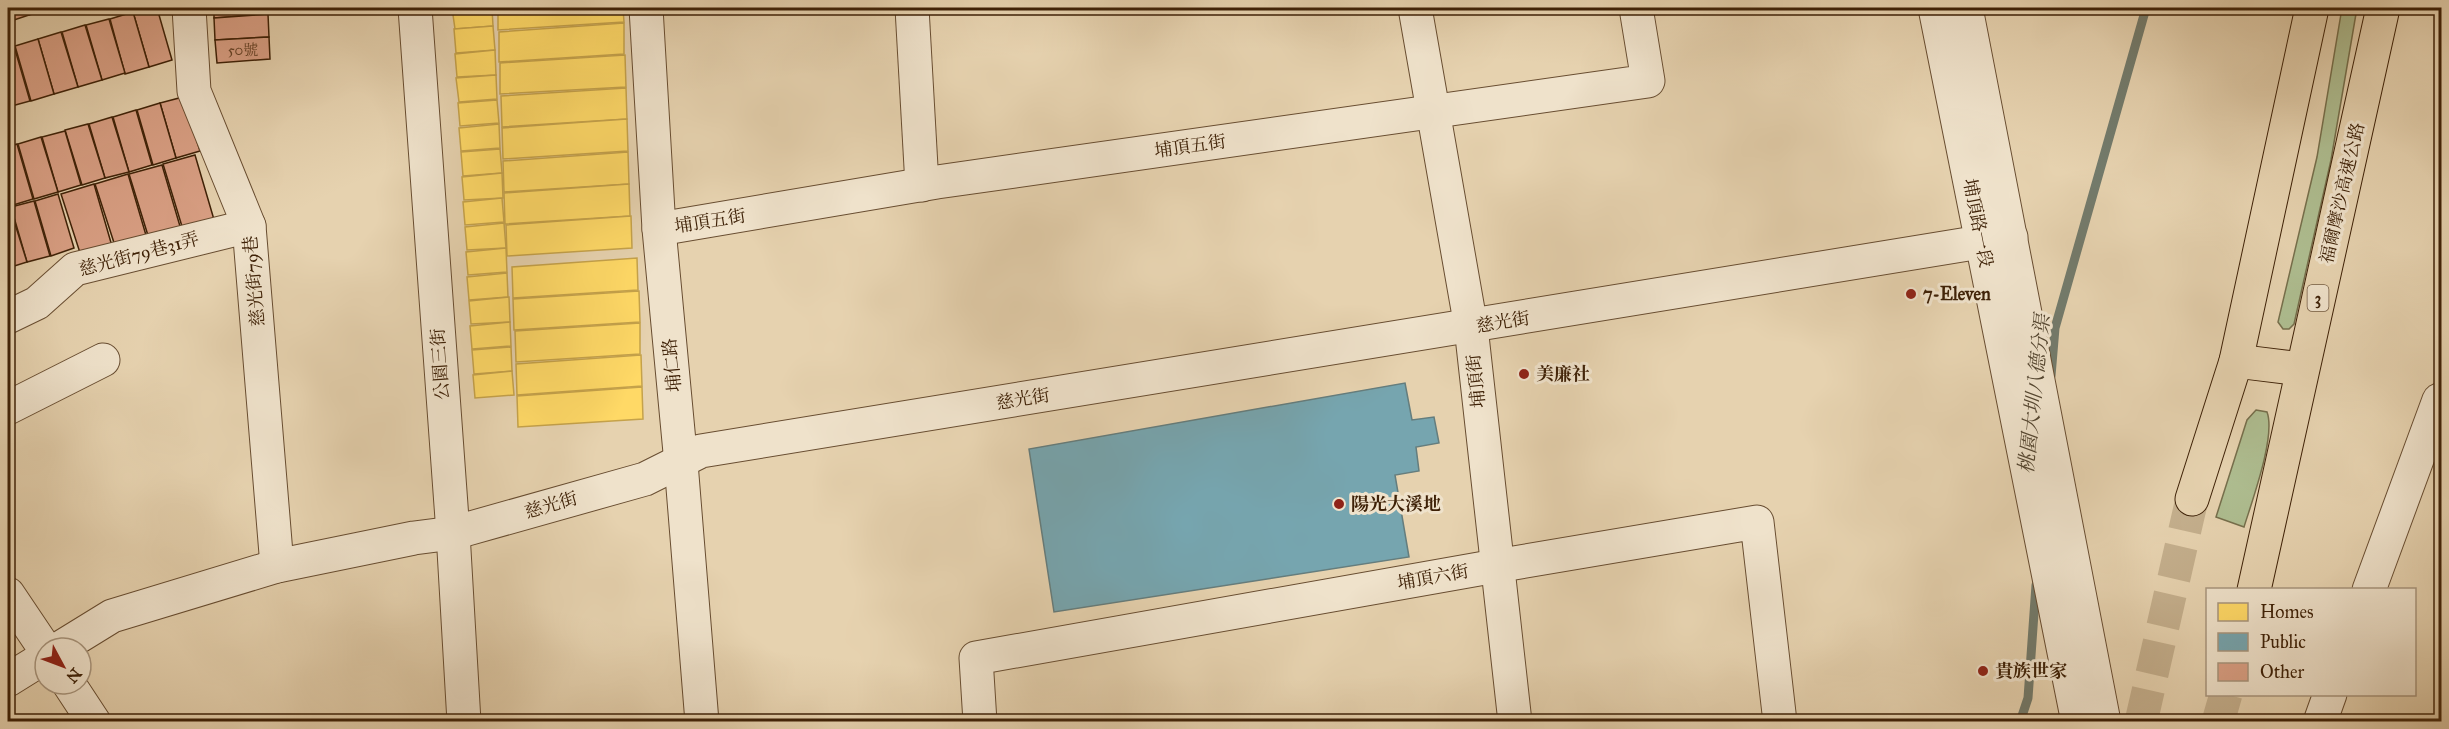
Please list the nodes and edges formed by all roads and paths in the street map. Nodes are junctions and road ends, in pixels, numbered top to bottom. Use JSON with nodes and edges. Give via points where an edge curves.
{"nodes":[{"id":1,"x":189,"y":8,"type":"edge"},
{"id":2,"x":414,"y":8,"type":"edge"},
{"id":3,"x":646,"y":8,"type":"edge"},
{"id":4,"x":912,"y":8,"type":"edge"},
{"id":5,"x":1415,"y":8,"type":"edge"},
{"id":6,"x":1636,"y":8,"type":"edge"},
{"id":7,"x":1935,"y":8,"type":"edge"},
{"id":8,"x":1966,"y":8,"type":"edge"},
{"id":9,"x":2312,"y":8,"type":"edge"},
{"id":10,"x":2383,"y":8,"type":"edge"},
{"id":11,"x":1434,"y":112,"type":"junction"},
{"id":12,"x":922,"y":185,"type":"junction"},
{"id":13,"x":249,"y":226,"type":"junction"},
{"id":14,"x":659,"y":229,"type":"junction"},
{"id":15,"x":1996,"y":240,"type":"junction"},
{"id":16,"x":8,"y":317,"type":"edge"},
{"id":17,"x":1471,"y":327,"type":"junction"},
{"id":18,"x":103,"y":360,"type":"dead end"},
{"id":19,"x":2236,"y":361,"type":"junction"},
{"id":20,"x":2302,"y":369,"type":"junction"},
{"id":21,"x":2442,"y":400,"type":"edge"},
{"id":22,"x":8,"y":408,"type":"edge"},
{"id":23,"x":681,"y":463,"type":"junction"},
{"id":24,"x":2192,"y":499,"type":"tunnel mouth"},
{"id":25,"x":453,"y":533,"type":"junction"},
{"id":26,"x":277,"y":566,"type":"junction"},
{"id":27,"x":1496,"y":566,"type":"junction"},
{"id":28,"x":2254,"y":588,"type":"edge"},
{"id":29,"x":2370,"y":588,"type":"edge"},
{"id":30,"x":8,"y":594,"type":"edge"},
{"id":31,"x":36,"y":636,"type":"edge"},
{"id":32,"x":79,"y":636,"type":"edge"},
{"id":33,"x":33,"y":664,"type":"edge"},
{"id":34,"x":8,"y":680,"type":"edge"},
{"id":35,"x":77,"y":696,"type":"edge"},
{"id":36,"x":2329,"y":696,"type":"edge"},
{"id":37,"x":94,"y":722,"type":"edge"},
{"id":38,"x":464,"y":722,"type":"edge"},
{"id":39,"x":702,"y":722,"type":"edge"},
{"id":40,"x":980,"y":722,"type":"edge"},
{"id":41,"x":1515,"y":722,"type":"edge"},
{"id":42,"x":1780,"y":722,"type":"edge"},
{"id":43,"x":2078,"y":722,"type":"edge"},
{"id":44,"x":2104,"y":722,"type":"edge"},
{"id":45,"x":2320,"y":722,"type":"edge"}],
"edges":[{"from":1,"to":13,"type":"street","name":"慈光街79巷","via":[[194,91]]},
{"from":2,"to":25,"type":"street","name":"公園三街"},
{"from":3,"to":14,"type":"street","name":"埔仁路"},
{"from":4,"to":12,"type":"street"},
{"from":5,"to":11,"type":"street","name":"埔頂街"},
{"from":6,"to":11,"type":"street","name":"埔頂五街","via":[[1648,81]]},
{"from":7,"to":15,"type":"street","name":"埔頂路一段"},
{"from":8,"to":15,"type":"street","name":"埔頂路一段"},
{"from":9,"to":19,"type":"highway"},
{"from":10,"to":20,"type":"highway","name":"福爾摩沙高速公路","number":"3"},
{"from":11,"to":12,"type":"street","name":"埔頂五街"},
{"from":11,"to":17,"type":"street","name":"埔頂街"},
{"from":12,"to":14,"type":"street","name":"埔頂五街"},
{"from":13,"to":16,"type":"street","name":"慈光街79巷31弄","via":[[75,269],[37,303]]},
{"from":13,"to":26,"type":"street","name":"慈光街79巷"},
{"from":14,"to":23,"type":"street","name":"埔仁路"},
{"from":15,"to":17,"type":"street","name":"慈光街"},
{"from":15,"to":43,"type":"street","name":"埔頂路一段"},
{"from":15,"to":44,"type":"street","name":"埔頂路一段"},
{"from":17,"to":23,"type":"street","name":"慈光街","via":[[701,451]]},
{"from":17,"to":27,"type":"street","name":"埔頂街"},
{"from":18,"to":22,"type":"street"},
{"from":19,"to":20,"type":"highway"},
{"from":19,"to":24,"type":"highway"},
{"from":20,"to":28,"type":"highway","name":"福爾摩沙高速公路","number":"3"},
{"from":21,"to":29,"type":"street"},
{"from":23,"to":25,"type":"street","name":"慈光街","via":[[645,479]]},
{"from":23,"to":39,"type":"street","name":"埔仁路"},
{"from":25,"to":26,"type":"street","name":"慈光街"},
{"from":25,"to":38,"type":"street","name":"公園三街"},
{"from":26,"to":32,"type":"street","name":"慈光街","via":[[112,615]]},
{"from":27,"to":40,"type":"street","name":"埔頂六街","via":[[976,658]]},
{"from":27,"to":41,"type":"street","name":"埔頂街"},
{"from":27,"to":42,"type":"street","name":"埔頂六街","via":[[1756,522]]},
{"from":30,"to":31,"type":"street"},
{"from":33,"to":34,"type":"street"},
{"from":35,"to":37,"type":"street"},
{"from":36,"to":45,"type":"street"}]}
